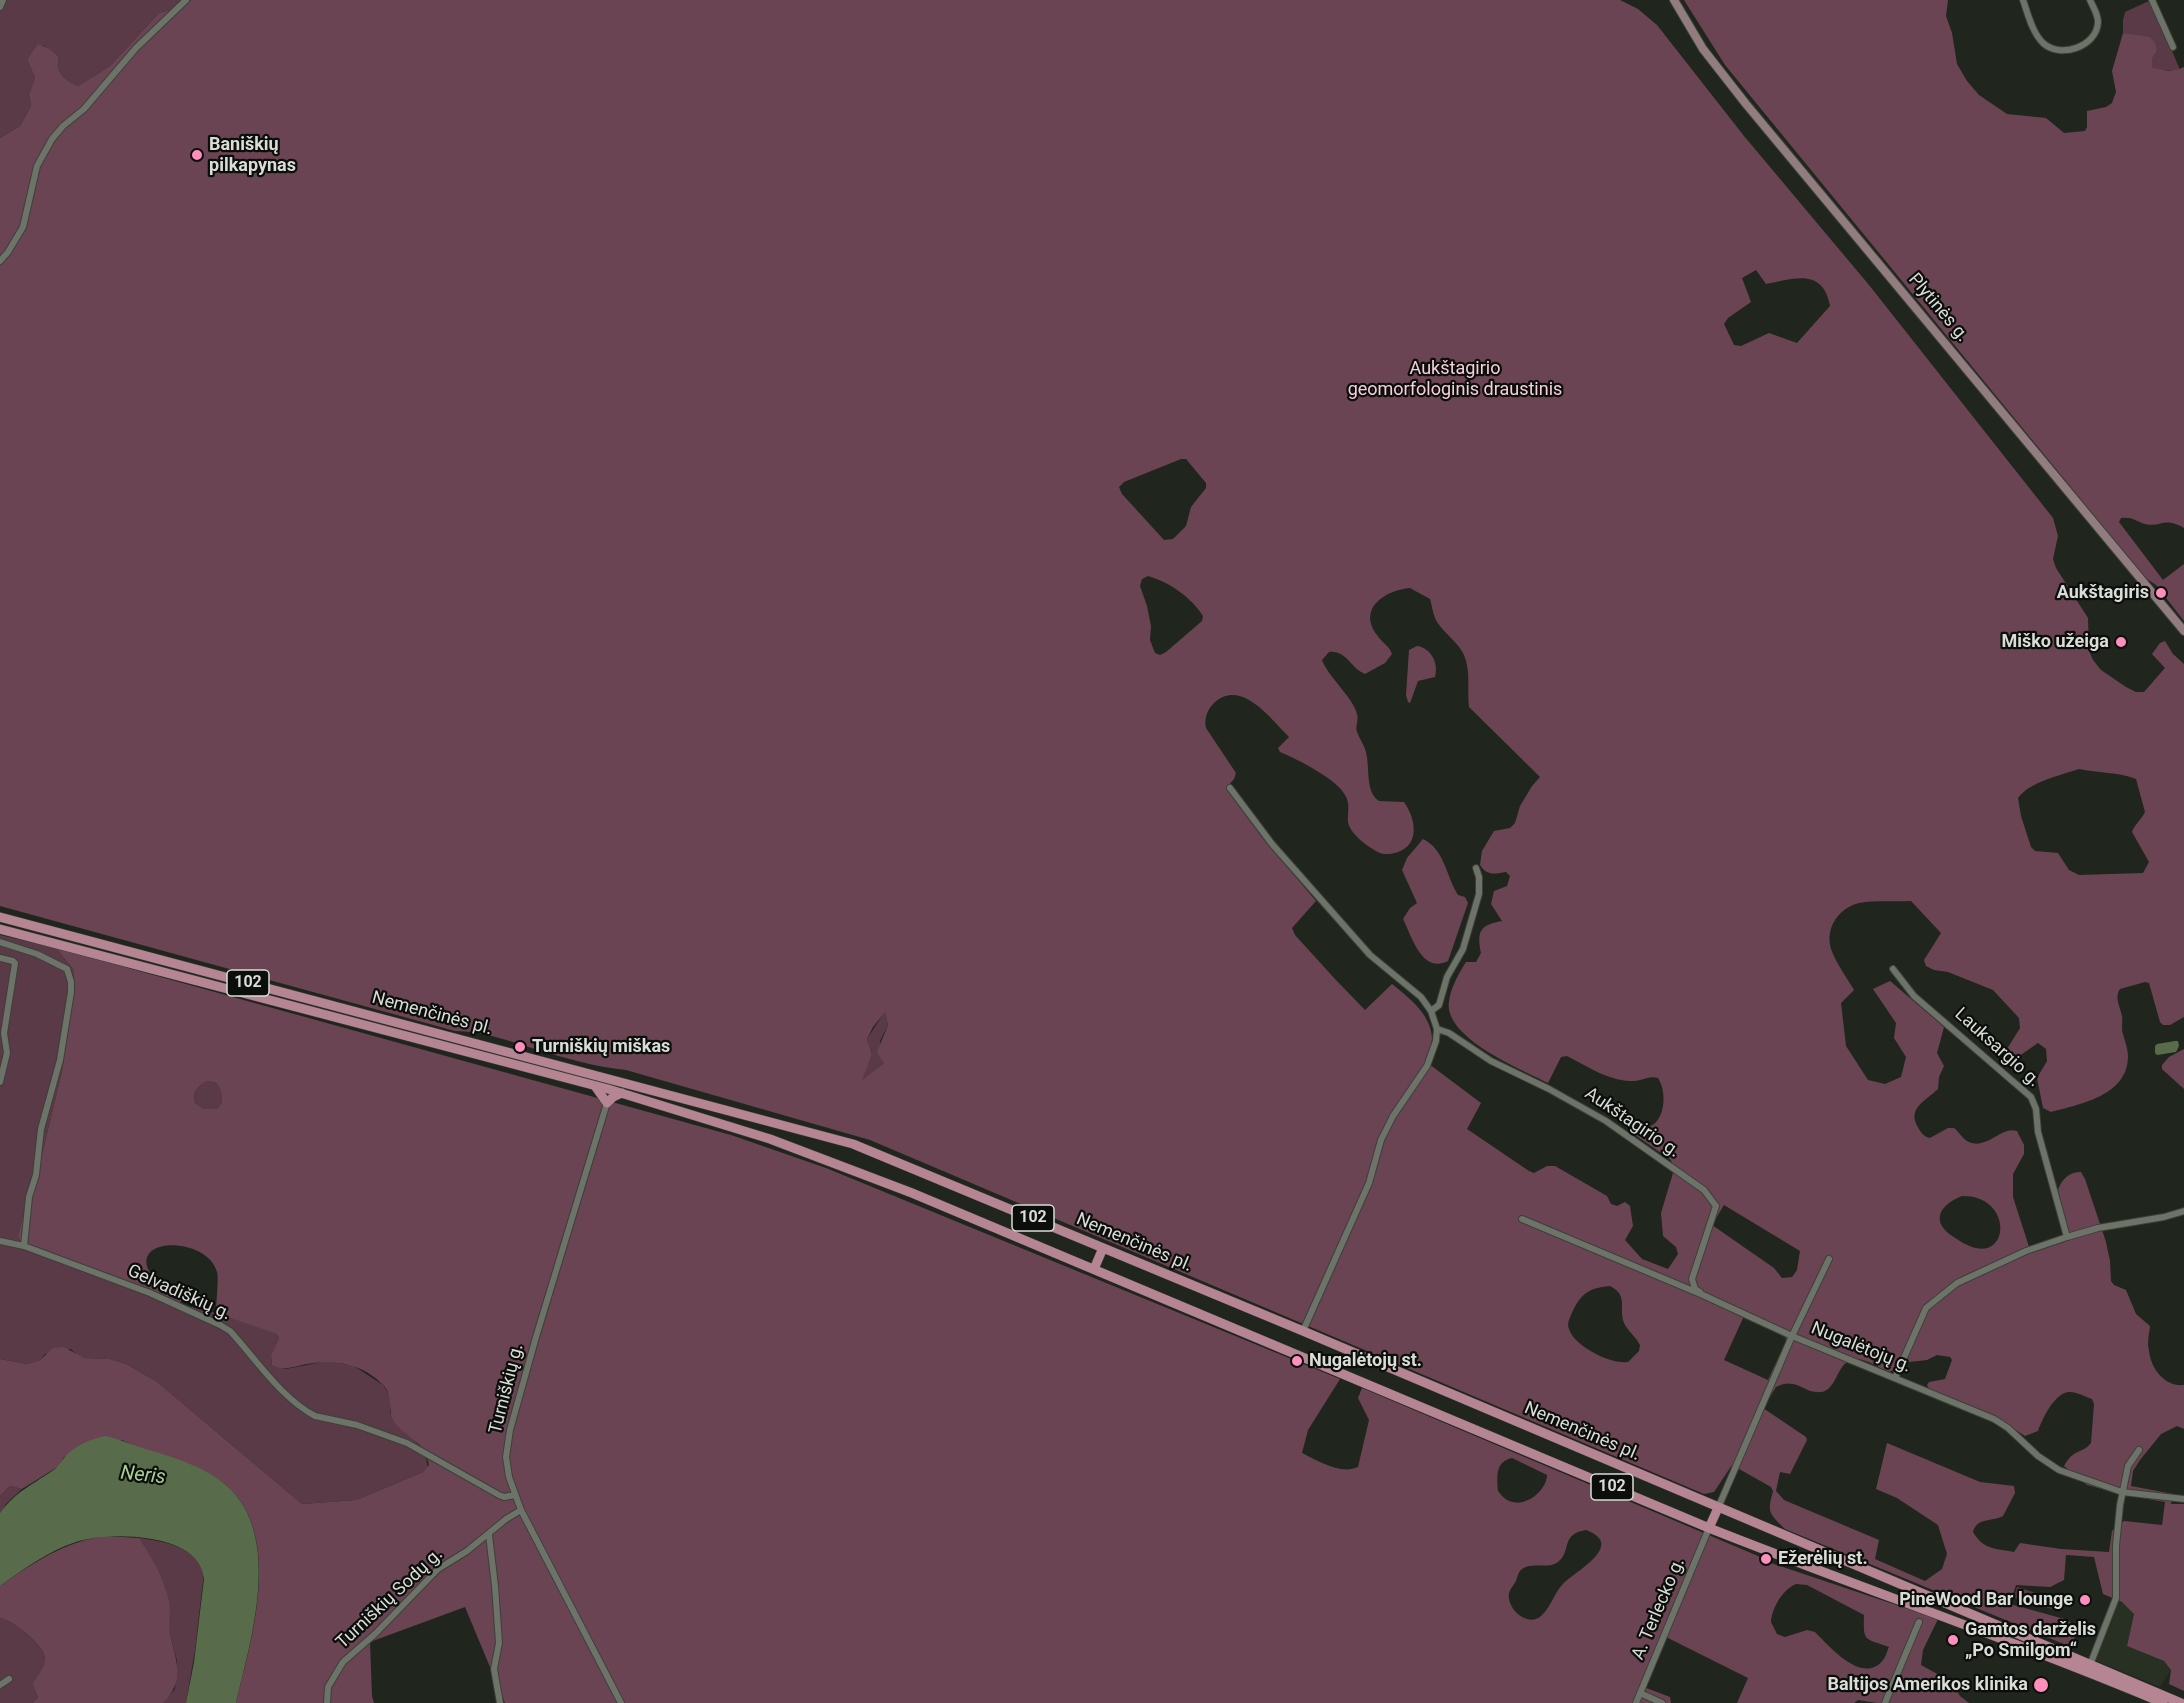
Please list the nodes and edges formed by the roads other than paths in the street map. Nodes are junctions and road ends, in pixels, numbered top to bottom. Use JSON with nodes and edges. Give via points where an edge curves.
{"nodes":[{"id":1,"x":3,"y":0,"type":"edge"},
{"id":2,"x":185,"y":0,"type":"edge"},
{"id":3,"x":1674,"y":0,"type":"edge"},
{"id":4,"x":2023,"y":0,"type":"edge"},
{"id":5,"x":2090,"y":0,"type":"edge"},
{"id":6,"x":2152,"y":0,"type":"edge"},
{"id":7,"x":0,"y":7,"type":"edge"},
{"id":8,"x":2173,"y":47,"type":"dead end"},
{"id":9,"x":0,"y":261,"type":"edge"},
{"id":10,"x":2184,"y":631,"type":"edge"},
{"id":11,"x":1230,"y":788,"type":"dead end"},
{"id":12,"x":1476,"y":868,"type":"dead end"},
{"id":13,"x":0,"y":917,"type":"edge"},
{"id":14,"x":0,"y":929,"type":"edge"},
{"id":15,"x":0,"y":942,"type":"edge"},
{"id":16,"x":0,"y":958,"type":"edge"},
{"id":17,"x":1893,"y":969,"type":"dead end"},
{"id":18,"x":1431,"y":1011,"type":"junction"},
{"id":19,"x":1437,"y":1029,"type":"junction"},
{"id":20,"x":487,"y":1046,"type":"junction"},
{"id":21,"x":484,"y":1056,"type":"junction"},
{"id":22,"x":0,"y":1082,"type":"edge"},
{"id":23,"x":595,"y":1085,"type":"junction"},
{"id":24,"x":622,"y":1093,"type":"junction"},
{"id":25,"x":692,"y":1100,"type":"junction"},
{"id":26,"x":607,"y":1103,"type":"junction"},
{"id":27,"x":688,"y":1113,"type":"junction"},
{"id":28,"x":2184,"y":1210,"type":"edge"},
{"id":29,"x":1522,"y":1220,"type":"dead end"},
{"id":30,"x":2067,"y":1237,"type":"junction"},
{"id":31,"x":0,"y":1240,"type":"edge"},
{"id":32,"x":24,"y":1246,"type":"junction"},
{"id":33,"x":1103,"y":1248,"type":"junction"},
{"id":34,"x":1828,"y":1259,"type":"dead end"},
{"id":35,"x":1094,"y":1269,"type":"junction"},
{"id":36,"x":1703,"y":1295,"type":"junction"},
{"id":37,"x":1303,"y":1331,"type":"junction"},
{"id":38,"x":1792,"y":1336,"type":"junction"},
{"id":39,"x":1895,"y":1378,"type":"junction"},
{"id":40,"x":2139,"y":1450,"type":"dead end"},
{"id":41,"x":2122,"y":1492,"type":"junction"},
{"id":42,"x":515,"y":1495,"type":"junction"},
{"id":43,"x":2184,"y":1499,"type":"edge"},
{"id":44,"x":1718,"y":1508,"type":"junction"},
{"id":45,"x":521,"y":1510,"type":"junction"},
{"id":46,"x":1709,"y":1528,"type":"junction"},
{"id":47,"x":489,"y":1535,"type":"junction"},
{"id":48,"x":1912,"y":1605,"type":"junction"},
{"id":49,"x":1935,"y":1614,"type":"junction"},
{"id":50,"x":1919,"y":1622,"type":"junction"},
{"id":51,"x":2090,"y":1665,"type":"junction"},
{"id":52,"x":9,"y":1679,"type":"dead end"},
{"id":53,"x":0,"y":1686,"type":"edge"},
{"id":54,"x":1640,"y":1693,"type":"junction"},
{"id":55,"x":2161,"y":1701,"type":"edge"},
{"id":56,"x":327,"y":1703,"type":"edge"},
{"id":57,"x":500,"y":1703,"type":"edge"},
{"id":58,"x":621,"y":1703,"type":"edge"},
{"id":59,"x":1636,"y":1703,"type":"edge"},
{"id":60,"x":1662,"y":1703,"type":"edge"},
{"id":61,"x":1885,"y":1703,"type":"edge"},
{"id":62,"x":2181,"y":1703,"type":"edge"}],
"edges":[{"from":1,"to":7,"type":"street"},
{"from":2,"to":9,"type":"street","via":[[52,139],[37,166],[23,228]]},
{"from":3,"to":10,"type":"main road","name":"Plytinės g.","via":[[1703,49],[1746,104]]},
{"from":4,"to":5,"type":"street","via":[[2037,36],[2060,51],[2085,43],[2095,31],[2098,20]]},
{"from":6,"to":8,"type":"street"},
{"from":11,"to":18,"type":"street","via":[[1272,844],[1370,955],[1410,987]]},
{"from":12,"to":18,"type":"street","via":[[1479,894],[1463,949],[1447,977],[1439,1005]]},
{"from":13,"to":20,"type":"main road","name":"Nemenčinės pl.","number":"102"},
{"from":14,"to":21,"type":"main road","name":"Nemenčinės pl.","number":"102"},
{"from":15,"to":32,"type":"street","via":[[67,969],[71,982],[60,1060],[28,1197]]},
{"from":16,"to":22,"type":"street","via":[[15,963],[4,1033],[7,1053]]},
{"from":17,"to":30,"type":"street","name":"Lauksargio g.","via":[[1914,996],[2031,1097]]},
{"from":18,"to":19,"type":"street"},
{"from":19,"to":36,"type":"street","name":"Aukštagirio g.","via":[[1606,1120],[1704,1190],[1716,1206],[1692,1279],[1695,1289]]},
{"from":19,"to":37,"type":"street","via":[[1427,1066],[1381,1140],[1369,1183]]},
{"from":20,"to":21,"type":"main road"},
{"from":20,"to":25,"type":"main road","name":"Nemenčinės pl.","number":"102"},
{"from":21,"to":23,"type":"main road","name":"Nemenčinės pl.","number":"102"},
{"from":23,"to":24,"type":"main road","name":"Nemenčinės pl.","number":"102"},
{"from":23,"to":26,"type":"main road"},
{"from":24,"to":26,"type":"main road"},
{"from":24,"to":27,"type":"main road","name":"Nemenčinės pl.","number":"102"},
{"from":25,"to":27,"type":"main road"},
{"from":25,"to":33,"type":"main road","name":"Nemenčinės pl.","number":"102","via":[[853,1144]]},
{"from":26,"to":42,"type":"street","name":"Turniškių g.","via":[[510,1430],[506,1457]]},
{"from":27,"to":35,"type":"main road","name":"Nemenčinės pl.","number":"102","via":[[824,1158]]},
{"from":28,"to":30,"type":"street"},
{"from":29,"to":36,"type":"street","name":"Nugalėtojų g."},
{"from":30,"to":39,"type":"street","via":[[1956,1283],[1926,1308]]},
{"from":31,"to":32,"type":"street","name":"Gelvadiškių g."},
{"from":32,"to":42,"type":"street","name":"Gelvadiškių g.","via":[[150,1293],[220,1325],[315,1416],[357,1425],[407,1443],[499,1496]]},
{"from":33,"to":35,"type":"main road"},
{"from":33,"to":37,"type":"main road","name":"Nemenčinės pl.","number":"102"},
{"from":34,"to":38,"type":"street"},
{"from":35,"to":46,"type":"main road","name":"Nemenčinės pl.","number":"102"},
{"from":36,"to":38,"type":"street","name":"Nugalėtojų g."},
{"from":37,"to":44,"type":"main road","name":"Nemenčinės pl.","number":"102"},
{"from":38,"to":39,"type":"street","name":"Nugalėtojų g."},
{"from":38,"to":44,"type":"street"},
{"from":39,"to":41,"type":"street","name":"Nugalėtojų g.","via":[[2002,1423],[2051,1466]]},
{"from":40,"to":41,"type":"street","via":[[2128,1466]]},
{"from":41,"to":43,"type":"street","name":"Nugalėtojų g."},
{"from":41,"to":51,"type":"street","via":[[2116,1598]]},
{"from":42,"to":45,"type":"street","name":"Turniškių g."},
{"from":44,"to":46,"type":"main road"},
{"from":44,"to":51,"type":"main road","name":"Nemenčinės pl.","number":"102"},
{"from":45,"to":47,"type":"street","name":"Turniškių Sodų g."},
{"from":45,"to":58,"type":"street","name":"Turniškių g."},
{"from":46,"to":48,"type":"main road","name":"Nemenčinės pl.","number":"102"},
{"from":46,"to":54,"type":"street","name":"A. Terlecko g."},
{"from":47,"to":56,"type":"street","name":"Turniškių Sodų g.","via":[[438,1569],[343,1662],[328,1687]]},
{"from":47,"to":57,"type":"street","via":[[499,1643],[494,1669]]},
{"from":48,"to":49,"type":"main road","name":"Nemenčinės pl.","number":"102"},
{"from":48,"to":50,"type":"street"},
{"from":49,"to":50,"type":"street"},
{"from":49,"to":55,"type":"main road","name":"Nemenčinės pl.","number":"102"},
{"from":50,"to":61,"type":"street"},
{"from":51,"to":55,"type":"main road","name":"Nemenčinės pl.","number":"102"},
{"from":52,"to":53,"type":"street"},
{"from":54,"to":59,"type":"street","name":"A. Terlecko g."},
{"from":54,"to":60,"type":"street"},
{"from":55,"to":62,"type":"main road","name":"Nemenčinės pl.","number":"102"}]}
